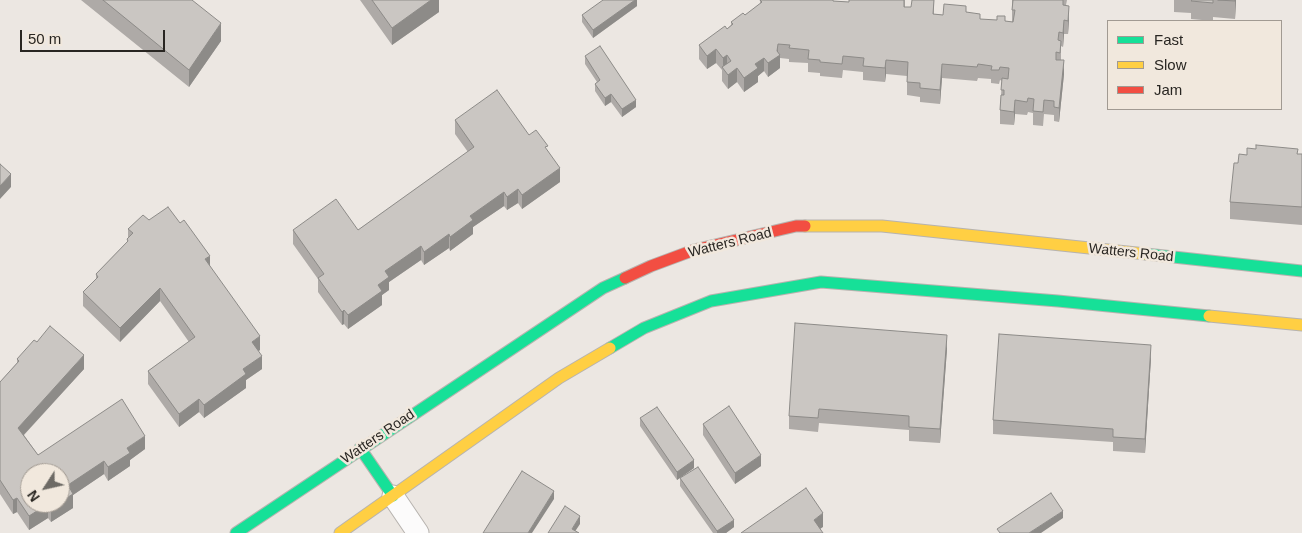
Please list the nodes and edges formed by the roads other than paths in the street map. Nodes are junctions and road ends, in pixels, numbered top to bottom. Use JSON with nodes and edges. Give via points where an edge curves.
{"nodes":[{"id":1,"x":1302,"y":271,"type":"edge"},
{"id":2,"x":1302,"y":326,"type":"edge"},
{"id":3,"x":360,"y":448,"type":"junction"},
{"id":4,"x":393,"y":496,"type":"junction"},
{"id":5,"x":236,"y":533,"type":"edge"},
{"id":6,"x":340,"y":533,"type":"edge"},
{"id":7,"x":418,"y":533,"type":"edge"}],
"edges":[{"from":1,"to":3,"type":"main road","name":"Watters Road","via":[[882,226],[796,226],[694,250],[603,288]]},
{"from":2,"to":4,"type":"main road","via":[[1058,301],[821,282],[711,300],[644,328],[559,378]]},
{"from":3,"to":4,"type":"main road"},
{"from":3,"to":5,"type":"main road","name":"Watters Road"},
{"from":4,"to":6,"type":"main road"},
{"from":4,"to":7,"type":"street"}]}
